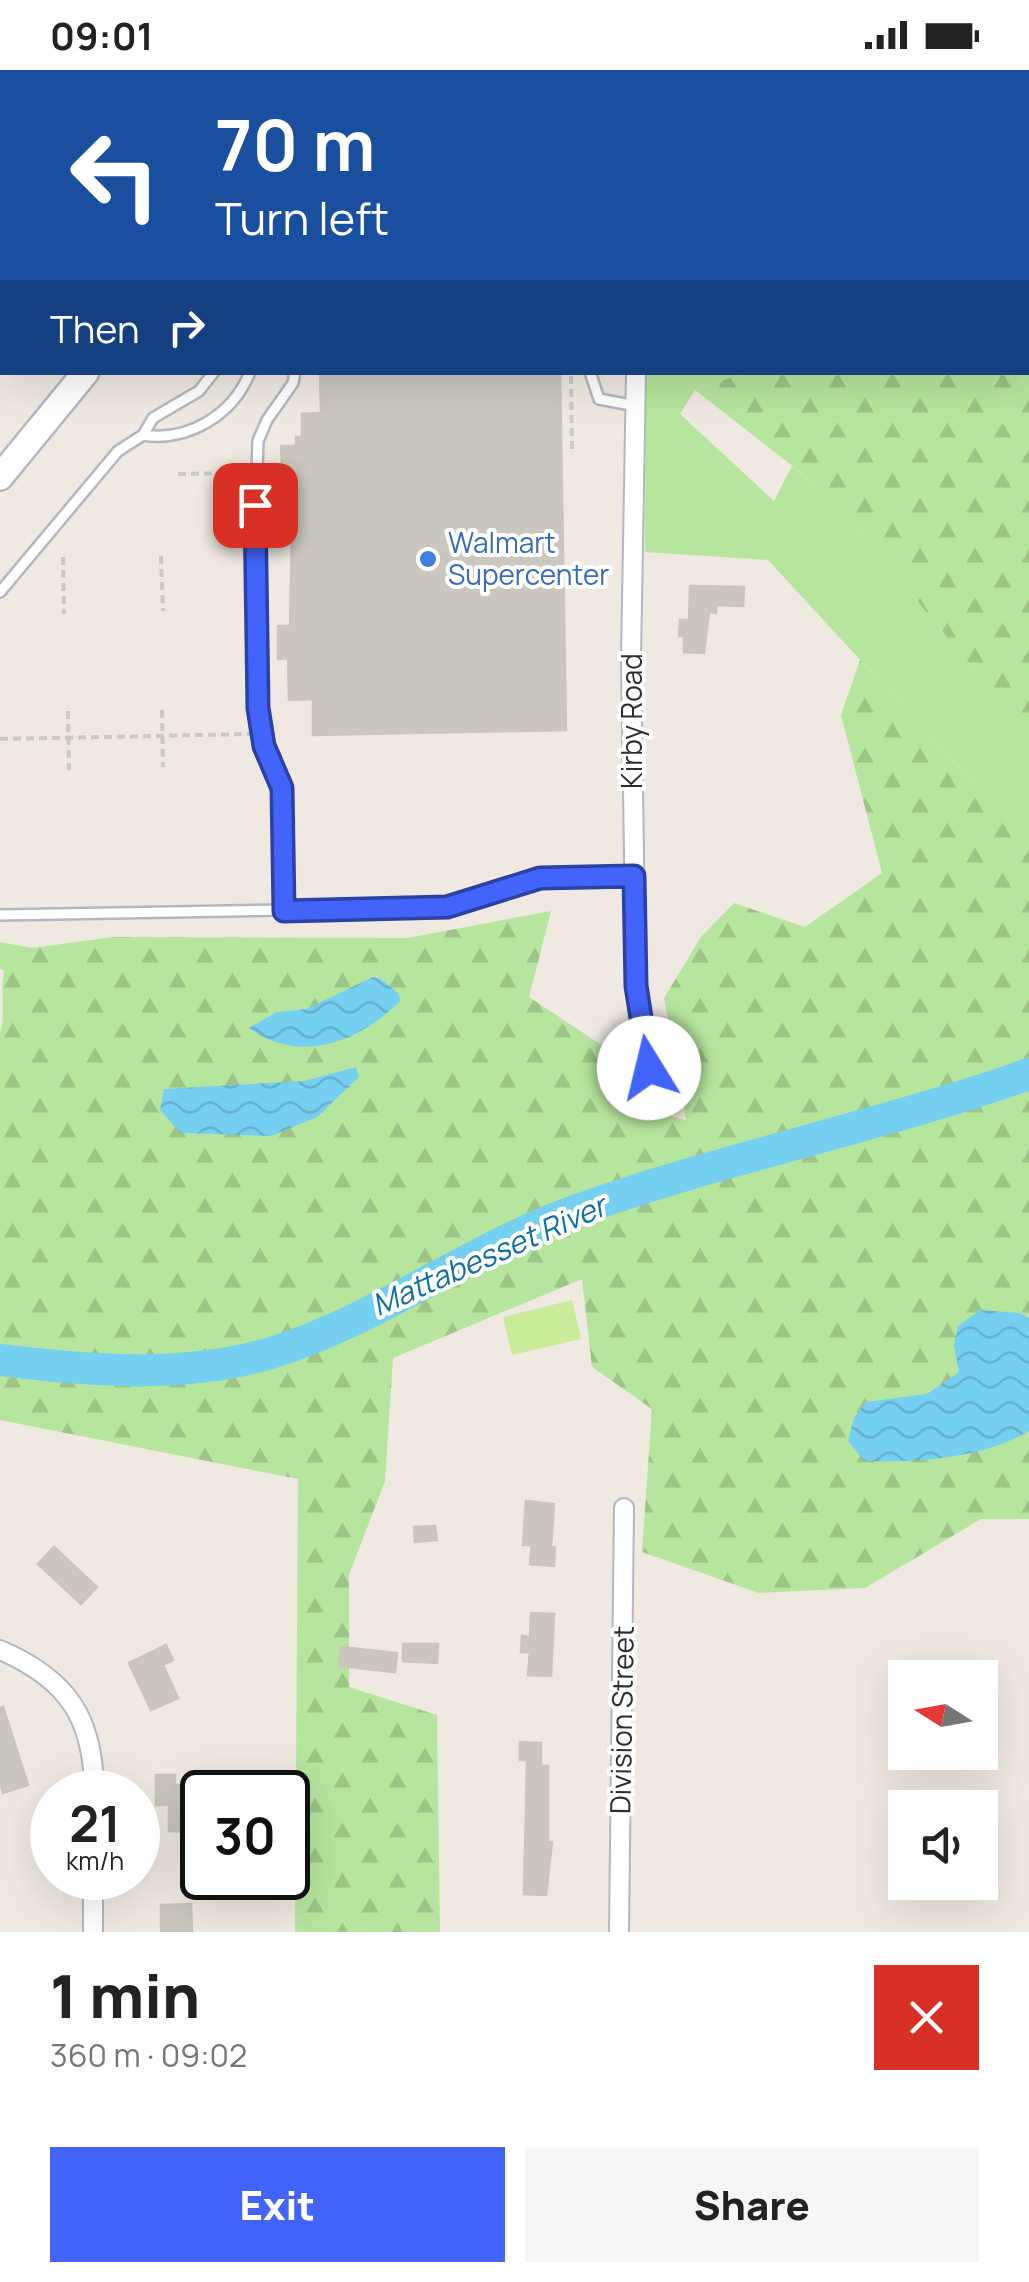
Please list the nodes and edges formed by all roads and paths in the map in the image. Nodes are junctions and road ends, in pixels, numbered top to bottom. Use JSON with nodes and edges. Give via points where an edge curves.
{"nodes":[{"id":1,"x":84,"y":375,"type":"edge"},
{"id":2,"x":211,"y":375,"type":"edge"},
{"id":3,"x":249,"y":375,"type":"edge"},
{"id":4,"x":294,"y":375,"type":"edge"},
{"id":5,"x":571,"y":375,"type":"edge"},
{"id":6,"x":591,"y":375,"type":"edge"},
{"id":7,"x":636,"y":375,"type":"edge"},
{"id":8,"x":636,"y":406,"type":"junction"},
{"id":9,"x":143,"y":435,"type":"junction"},
{"id":10,"x":572,"y":450,"type":"dead end"},
{"id":11,"x":244,"y":473,"type":"dead end"},
{"id":12,"x":178,"y":474,"type":"dead end"},
{"id":13,"x":0,"y":477,"type":"edge"},
{"id":14,"x":162,"y":556,"type":"dead end"},
{"id":15,"x":62,"y":558,"type":"dead end"},
{"id":16,"x":0,"y":592,"type":"edge"},
{"id":17,"x":163,"y":611,"type":"dead end"},
{"id":18,"x":64,"y":614,"type":"dead end"},
{"id":19,"x":162,"y":710,"type":"dead end"},
{"id":20,"x":68,"y":711,"type":"dead end"},
{"id":21,"x":251,"y":734,"type":"dead end"},
{"id":22,"x":163,"y":736,"type":"junction"},
{"id":23,"x":69,"y":738,"type":"junction"},
{"id":24,"x":0,"y":740,"type":"edge"},
{"id":25,"x":164,"y":767,"type":"dead end"},
{"id":26,"x":69,"y":770,"type":"dead end"},
{"id":27,"x":634,"y":876,"type":"junction"},
{"id":28,"x":284,"y":911,"type":"junction"},
{"id":29,"x":0,"y":915,"type":"edge"},
{"id":30,"x":649,"y":1068,"type":"dead end"},
{"id":31,"x":624,"y":1508,"type":"dead end"},
{"id":32,"x":0,"y":1650,"type":"edge"},
{"id":33,"x":93,"y":1770,"type":"edge"},
{"id":34,"x":94,"y":1900,"type":"edge"},
{"id":35,"x":93,"y":1932,"type":"edge"},
{"id":36,"x":619,"y":1932,"type":"edge"}],
"edges":[{"from":1,"to":13,"type":"main road"},
{"from":2,"to":9,"type":"lane","via":[[153,418]]},
{"from":3,"to":9,"type":"lane","via":[[228,408],[204,424],[166,438]]},
{"from":4,"to":28,"type":"lane","via":[[258,441],[254,538],[258,708],[264,746],[282,788]]},
{"from":5,"to":10,"type":"path"},
{"from":6,"to":8,"type":"lane","via":[[599,398]]},
{"from":7,"to":8,"type":"street","name":"Kirby Road"},
{"from":8,"to":27,"type":"street","name":"Kirby Road"},
{"from":9,"to":16,"type":"lane","via":[[118,451]]},
{"from":11,"to":12,"type":"path"},
{"from":14,"to":17,"type":"path"},
{"from":15,"to":18,"type":"path"},
{"from":19,"to":22,"type":"path"},
{"from":20,"to":23,"type":"path"},
{"from":21,"to":22,"type":"path"},
{"from":22,"to":23,"type":"path"},
{"from":22,"to":25,"type":"path"},
{"from":23,"to":24,"type":"path"},
{"from":23,"to":26,"type":"path"},
{"from":27,"to":28,"type":"lane","via":[[540,878],[447,907]]},
{"from":27,"to":30,"type":"street","name":"Kirby Road","via":[[636,986]]},
{"from":28,"to":29,"type":"lane"},
{"from":31,"to":36,"type":"street","name":"Division Street"},
{"from":32,"to":33,"type":"street","via":[[48,1674],[67,1695],[91,1742]]},
{"from":34,"to":35,"type":"street"}]}
